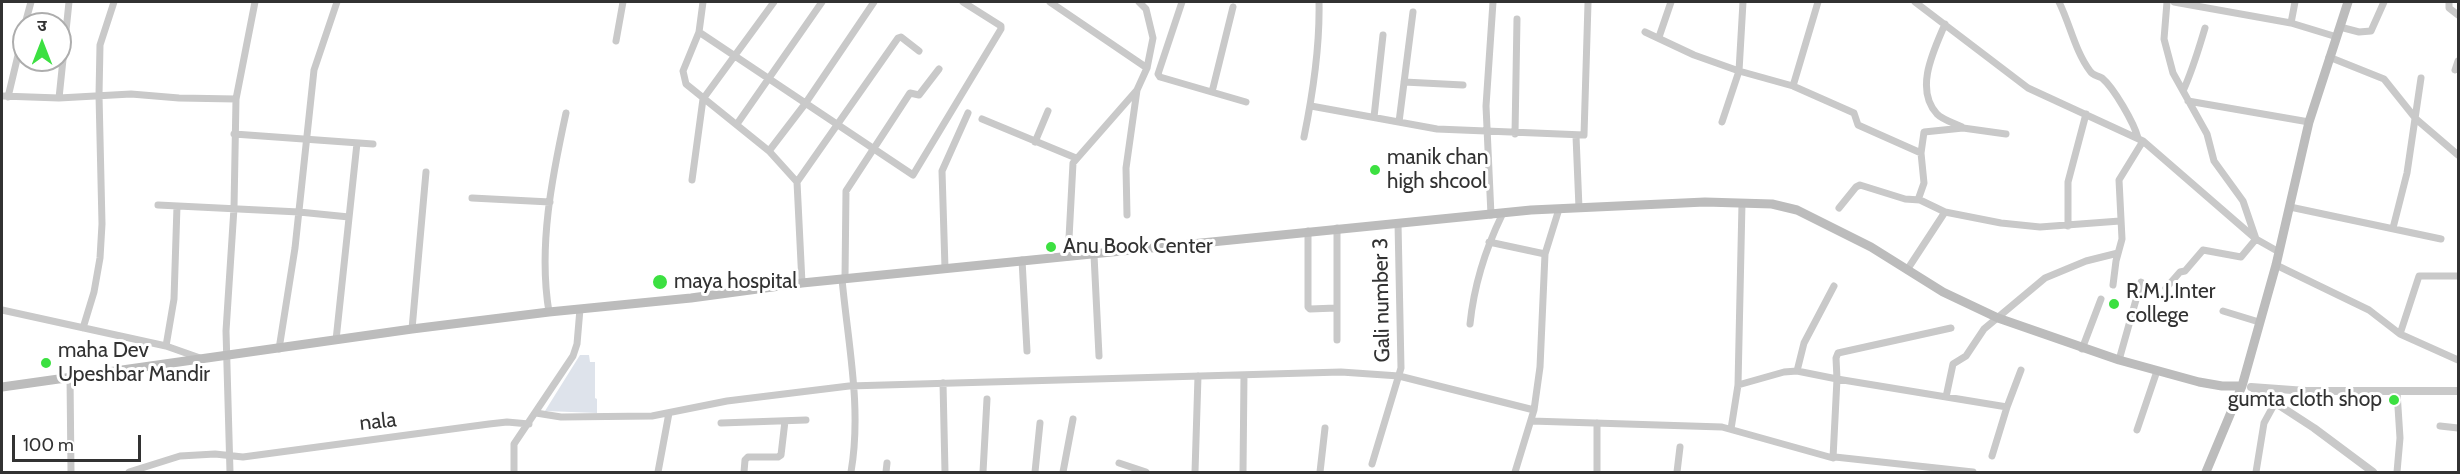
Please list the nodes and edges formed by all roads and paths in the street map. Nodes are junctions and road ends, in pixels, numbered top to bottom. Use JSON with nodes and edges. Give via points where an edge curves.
{"nodes":[{"id":1,"x":69,"y":2,"type":"edge"},
{"id":2,"x":114,"y":2,"type":"edge"},
{"id":3,"x":255,"y":2,"type":"edge"},
{"id":4,"x":337,"y":2,"type":"edge"},
{"id":5,"x":623,"y":2,"type":"edge"},
{"id":6,"x":703,"y":2,"type":"edge"},
{"id":7,"x":774,"y":2,"type":"edge"},
{"id":8,"x":822,"y":2,"type":"edge"},
{"id":9,"x":874,"y":2,"type":"edge"},
{"id":10,"x":963,"y":2,"type":"edge"},
{"id":11,"x":1050,"y":2,"type":"edge"},
{"id":12,"x":1139,"y":2,"type":"edge"},
{"id":13,"x":1182,"y":2,"type":"edge"},
{"id":14,"x":1319,"y":2,"type":"edge"},
{"id":15,"x":1493,"y":2,"type":"edge"},
{"id":16,"x":1671,"y":2,"type":"edge"},
{"id":17,"x":1743,"y":2,"type":"edge"},
{"id":18,"x":1818,"y":2,"type":"edge"},
{"id":19,"x":1915,"y":2,"type":"edge"},
{"id":20,"x":2059,"y":2,"type":"edge"},
{"id":21,"x":2167,"y":2,"type":"edge"},
{"id":22,"x":2174,"y":2,"type":"edge"},
{"id":23,"x":2295,"y":2,"type":"edge"},
{"id":24,"x":2348,"y":2,"type":"edge"},
{"id":25,"x":2384,"y":2,"type":"edge"},
{"id":26,"x":2449,"y":2,"type":"edge"},
{"id":27,"x":1588,"y":3,"type":"dead end"},
{"id":28,"x":1233,"y":8,"type":"dead end"},
{"id":29,"x":1413,"y":12,"type":"dead end"},
{"id":30,"x":2458,"y":15,"type":"edge"},
{"id":31,"x":1517,"y":19,"type":"dead end"},
{"id":32,"x":2291,"y":23,"type":"junction"},
{"id":33,"x":1945,"y":24,"type":"junction"},
{"id":34,"x":2340,"y":27,"type":"junction"},
{"id":35,"x":2205,"y":28,"type":"dead end"},
{"id":36,"x":699,"y":32,"type":"junction"},
{"id":37,"x":1645,"y":32,"type":"dead end"},
{"id":38,"x":1383,"y":35,"type":"dead end"},
{"id":39,"x":1659,"y":37,"type":"junction"},
{"id":40,"x":2337,"y":37,"type":"junction"},
{"id":41,"x":616,"y":41,"type":"dead end"},
{"id":42,"x":919,"y":51,"type":"dead end"},
{"id":43,"x":734,"y":56,"type":"junction"},
{"id":44,"x":2329,"y":57,"type":"junction"},
{"id":45,"x":2458,"y":61,"type":"edge"},
{"id":46,"x":1147,"y":68,"type":"junction"},
{"id":47,"x":939,"y":69,"type":"dead end"},
{"id":48,"x":2455,"y":70,"type":"dead end"},
{"id":49,"x":1739,"y":71,"type":"junction"},
{"id":50,"x":12,"y":72,"type":"edge"},
{"id":51,"x":2421,"y":78,"type":"dead end"},
{"id":52,"x":768,"y":79,"type":"junction"},
{"id":53,"x":1404,"y":82,"type":"junction"},
{"id":54,"x":1463,"y":85,"type":"dead end"},
{"id":55,"x":1792,"y":86,"type":"junction"},
{"id":56,"x":1137,"y":90,"type":"junction"},
{"id":57,"x":2183,"y":91,"type":"junction"},
{"id":58,"x":1212,"y":92,"type":"junction"},
{"id":59,"x":99,"y":95,"type":"junction"},
{"id":60,"x":5,"y":96,"type":"edge"},
{"id":61,"x":60,"y":98,"type":"junction"},
{"id":62,"x":236,"y":99,"type":"junction"},
{"id":63,"x":703,"y":99,"type":"junction"},
{"id":64,"x":2188,"y":101,"type":"junction"},
{"id":65,"x":1246,"y":102,"type":"dead end"},
{"id":66,"x":805,"y":104,"type":"junction"},
{"id":67,"x":1311,"y":106,"type":"junction"},
{"id":68,"x":1048,"y":111,"type":"dead end"},
{"id":69,"x":566,"y":113,"type":"dead end"},
{"id":70,"x":968,"y":113,"type":"dead end"},
{"id":71,"x":2086,"y":114,"type":"junction"},
{"id":72,"x":1374,"y":117,"type":"junction"},
{"id":73,"x":982,"y":119,"type":"dead end"},
{"id":74,"x":2416,"y":119,"type":"junction"},
{"id":75,"x":1398,"y":122,"type":"junction"},
{"id":76,"x":1722,"y":122,"type":"dead end"},
{"id":77,"x":2309,"y":122,"type":"junction"},
{"id":78,"x":737,"y":124,"type":"junction"},
{"id":79,"x":838,"y":125,"type":"junction"},
{"id":80,"x":1963,"y":128,"type":"junction"},
{"id":81,"x":1486,"y":132,"type":"junction"},
{"id":82,"x":234,"y":134,"type":"junction"},
{"id":83,"x":1515,"y":134,"type":"junction"},
{"id":84,"x":2006,"y":134,"type":"dead end"},
{"id":85,"x":1576,"y":136,"type":"junction"},
{"id":86,"x":1304,"y":137,"type":"dead end"},
{"id":87,"x":305,"y":139,"type":"junction"},
{"id":88,"x":2141,"y":139,"type":"junction"},
{"id":89,"x":1035,"y":142,"type":"junction"},
{"id":90,"x":357,"y":143,"type":"junction"},
{"id":91,"x":373,"y":144,"type":"dead end"},
{"id":92,"x":873,"y":149,"type":"junction"},
{"id":93,"x":769,"y":151,"type":"junction"},
{"id":94,"x":1921,"y":153,"type":"junction"},
{"id":95,"x":2458,"y":155,"type":"edge"},
{"id":96,"x":1076,"y":158,"type":"junction"},
{"id":97,"x":426,"y":172,"type":"dead end"},
{"id":98,"x":692,"y":180,"type":"dead end"},
{"id":99,"x":796,"y":182,"type":"junction"},
{"id":100,"x":472,"y":198,"type":"dead end"},
{"id":101,"x":1918,"y":200,"type":"junction"},
{"id":102,"x":550,"y":202,"type":"junction"},
{"id":103,"x":1742,"y":203,"type":"junction"},
{"id":104,"x":158,"y":205,"type":"dead end"},
{"id":105,"x":177,"y":206,"type":"junction"},
{"id":106,"x":2290,"y":207,"type":"junction"},
{"id":107,"x":234,"y":208,"type":"junction"},
{"id":108,"x":1579,"y":208,"type":"junction"},
{"id":109,"x":1839,"y":208,"type":"dead end"},
{"id":110,"x":1559,"y":209,"type":"junction"},
{"id":111,"x":299,"y":212,"type":"junction"},
{"id":112,"x":1945,"y":212,"type":"junction"},
{"id":113,"x":1127,"y":215,"type":"dead end"},
{"id":114,"x":1496,"y":215,"type":"junction"},
{"id":115,"x":349,"y":217,"type":"junction"},
{"id":116,"x":2120,"y":221,"type":"junction"},
{"id":117,"x":1398,"y":223,"type":"junction"},
{"id":118,"x":2068,"y":226,"type":"junction"},
{"id":119,"x":1337,"y":228,"type":"junction"},
{"id":120,"x":2393,"y":228,"type":"junction"},
{"id":121,"x":1308,"y":231,"type":"junction"},
{"id":122,"x":2256,"y":239,"type":"junction"},
{"id":123,"x":2441,"y":239,"type":"dead end"},
{"id":124,"x":1489,"y":242,"type":"junction"},
{"id":125,"x":2279,"y":252,"type":"junction"},
{"id":126,"x":2118,"y":253,"type":"junction"},
{"id":127,"x":1545,"y":254,"type":"junction"},
{"id":128,"x":1094,"y":255,"type":"junction"},
{"id":129,"x":1068,"y":257,"type":"junction"},
{"id":130,"x":1022,"y":260,"type":"junction"},
{"id":131,"x":2276,"y":265,"type":"junction"},
{"id":132,"x":945,"y":268,"type":"junction"},
{"id":133,"x":1907,"y":270,"type":"junction"},
{"id":134,"x":2458,"y":276,"type":"edge"},
{"id":135,"x":844,"y":278,"type":"junction"},
{"id":136,"x":2141,"y":282,"type":"dead end"},
{"id":137,"x":802,"y":283,"type":"junction"},
{"id":138,"x":2114,"y":285,"type":"dead end"},
{"id":139,"x":1834,"y":286,"type":"dead end"},
{"id":140,"x":2166,"y":288,"type":"dead end"},
{"id":141,"x":2101,"y":299,"type":"dead end"},
{"id":142,"x":1336,"y":308,"type":"junction"},
{"id":143,"x":580,"y":309,"type":"junction"},
{"id":144,"x":2,"y":310,"type":"edge"},
{"id":145,"x":2223,"y":311,"type":"dead end"},
{"id":146,"x":549,"y":312,"type":"junction"},
{"id":147,"x":1998,"y":318,"type":"junction"},
{"id":148,"x":2259,"y":322,"type":"junction"},
{"id":149,"x":1470,"y":324,"type":"dead end"},
{"id":150,"x":83,"y":328,"type":"junction"},
{"id":151,"x":1951,"y":328,"type":"dead end"},
{"id":152,"x":412,"y":329,"type":"junction"},
{"id":153,"x":2400,"y":334,"type":"junction"},
{"id":154,"x":336,"y":340,"type":"junction"},
{"id":155,"x":1337,"y":340,"type":"dead end"},
{"id":156,"x":166,"y":346,"type":"junction"},
{"id":157,"x":279,"y":349,"type":"junction"},
{"id":158,"x":2082,"y":349,"type":"junction"},
{"id":159,"x":1027,"y":351,"type":"dead end"},
{"id":160,"x":227,"y":355,"type":"junction"},
{"id":161,"x":1099,"y":356,"type":"dead end"},
{"id":162,"x":201,"y":358,"type":"junction"},
{"id":163,"x":2119,"y":360,"type":"junction"},
{"id":164,"x":2458,"y":360,"type":"edge"},
{"id":165,"x":2021,"y":370,"type":"dead end"},
{"id":166,"x":1797,"y":371,"type":"junction"},
{"id":167,"x":2157,"y":371,"type":"junction"},
{"id":168,"x":1244,"y":375,"type":"junction"},
{"id":169,"x":70,"y":376,"type":"junction"},
{"id":170,"x":1198,"y":376,"type":"junction"},
{"id":171,"x":1837,"y":379,"type":"junction"},
{"id":172,"x":1398,"y":382,"type":"junction"},
{"id":173,"x":943,"y":383,"type":"junction"},
{"id":174,"x":1738,"y":385,"type":"junction"},
{"id":175,"x":853,"y":386,"type":"junction"},
{"id":176,"x":2247,"y":386,"type":"junction"},
{"id":177,"x":2,"y":387,"type":"edge"},
{"id":178,"x":2458,"y":391,"type":"edge"},
{"id":179,"x":2397,"y":392,"type":"junction"},
{"id":180,"x":1946,"y":397,"type":"junction"},
{"id":181,"x":987,"y":399,"type":"dead end"},
{"id":182,"x":2276,"y":401,"type":"junction"},
{"id":183,"x":2007,"y":407,"type":"junction"},
{"id":184,"x":1534,"y":410,"type":"junction"},
{"id":185,"x":669,"y":412,"type":"junction"},
{"id":186,"x":532,"y":419,"type":"junction"},
{"id":187,"x":1073,"y":419,"type":"dead end"},
{"id":188,"x":806,"y":420,"type":"dead end"},
{"id":189,"x":785,"y":421,"type":"junction"},
{"id":190,"x":1531,"y":421,"type":"junction"},
{"id":191,"x":1732,"y":422,"type":"junction"},
{"id":192,"x":722,"y":423,"type":"dead end"},
{"id":193,"x":1040,"y":423,"type":"dead end"},
{"id":194,"x":1597,"y":423,"type":"junction"},
{"id":195,"x":2440,"y":426,"type":"dead end"},
{"id":196,"x":1325,"y":428,"type":"dead end"},
{"id":197,"x":2458,"y":429,"type":"edge"},
{"id":198,"x":2137,"y":430,"type":"dead end"},
{"id":199,"x":1680,"y":447,"type":"dead end"},
{"id":200,"x":1835,"y":452,"type":"junction"},
{"id":201,"x":1992,"y":456,"type":"dead end"},
{"id":202,"x":230,"y":457,"type":"junction"},
{"id":203,"x":888,"y":463,"type":"dead end"},
{"id":204,"x":1119,"y":463,"type":"dead end"},
{"id":205,"x":1372,"y":464,"type":"dead end"},
{"id":206,"x":71,"y":472,"type":"edge"},
{"id":207,"x":129,"y":472,"type":"edge"},
{"id":208,"x":230,"y":472,"type":"edge"},
{"id":209,"x":514,"y":472,"type":"edge"},
{"id":210,"x":658,"y":472,"type":"edge"},
{"id":211,"x":744,"y":472,"type":"edge"},
{"id":212,"x":851,"y":472,"type":"edge"},
{"id":213,"x":886,"y":472,"type":"edge"},
{"id":214,"x":945,"y":472,"type":"edge"},
{"id":215,"x":983,"y":472,"type":"edge"},
{"id":216,"x":1035,"y":472,"type":"edge"},
{"id":217,"x":1063,"y":472,"type":"edge"},
{"id":218,"x":1146,"y":472,"type":"edge"},
{"id":219,"x":1195,"y":472,"type":"edge"},
{"id":220,"x":1243,"y":472,"type":"edge"},
{"id":221,"x":1320,"y":472,"type":"edge"},
{"id":222,"x":1515,"y":472,"type":"edge"},
{"id":223,"x":1597,"y":472,"type":"edge"},
{"id":224,"x":1677,"y":472,"type":"edge"},
{"id":225,"x":1973,"y":472,"type":"edge"},
{"id":226,"x":2206,"y":472,"type":"edge"},
{"id":227,"x":2256,"y":472,"type":"edge"},
{"id":228,"x":2373,"y":472,"type":"edge"},
{"id":229,"x":2397,"y":472,"type":"edge"}],
"edges":[{"from":1,"to":61,"type":"street"},
{"from":2,"to":59,"type":"street","via":[[100,45]]},
{"from":3,"to":62,"type":"street"},
{"from":4,"to":87,"type":"street","via":[[314,70]]},
{"from":5,"to":41,"type":"street"},
{"from":6,"to":36,"type":"street"},
{"from":7,"to":43,"type":"street"},
{"from":8,"to":52,"type":"street"},
{"from":9,"to":66,"type":"street"},
{"from":10,"to":92,"type":"street","via":[[1001,29],[914,174]]},
{"from":11,"to":46,"type":"street"},
{"from":12,"to":46,"type":"street","via":[[1146,9],[1153,38]]},
{"from":13,"to":58,"type":"street","via":[[1158,74]]},
{"from":14,"to":67,"type":"street"},
{"from":15,"to":81,"type":"street"},
{"from":16,"to":39,"type":"street"},
{"from":17,"to":49,"type":"street"},
{"from":18,"to":55,"type":"street"},
{"from":19,"to":33,"type":"street"},
{"from":20,"to":88,"type":"street","via":[[2091,73],[2101,77]]},
{"from":21,"to":57,"type":"street","via":[[2164,39],[2173,73]]},
{"from":22,"to":32,"type":"street"},
{"from":23,"to":32,"type":"street"},
{"from":24,"to":34,"type":"main road"},
{"from":25,"to":34,"type":"street","via":[[2371,31]]},
{"from":26,"to":30,"type":"street","via":[[2449,9]]},
{"from":27,"to":85,"type":"street","via":[[1586,132]]},
{"from":28,"to":58,"type":"street"},
{"from":29,"to":53,"type":"street"},
{"from":31,"to":83,"type":"street"},
{"from":32,"to":40,"type":"street"},
{"from":33,"to":71,"type":"street","via":[[2028,88]]},
{"from":33,"to":80,"type":"street","via":[[1930,60],[1927,90],[1937,113]]},
{"from":34,"to":40,"type":"main road"},
{"from":35,"to":57,"type":"street"},
{"from":36,"to":43,"type":"street"},
{"from":36,"to":63,"type":"street","via":[[683,71],[686,84]]},
{"from":37,"to":39,"type":"street"},
{"from":38,"to":72,"type":"street"},
{"from":39,"to":49,"type":"street"},
{"from":40,"to":44,"type":"main road"},
{"from":42,"to":79,"type":"street","via":[[898,38]]},
{"from":43,"to":52,"type":"street"},
{"from":43,"to":63,"type":"street"},
{"from":44,"to":74,"type":"street","via":[[2385,79]]},
{"from":44,"to":77,"type":"main road"},
{"from":45,"to":48,"type":"street"},
{"from":46,"to":56,"type":"street"},
{"from":47,"to":92,"type":"street","via":[[919,94],[910,93]]},
{"from":49,"to":55,"type":"street"},
{"from":49,"to":76,"type":"street"},
{"from":50,"to":60,"type":"street"},
{"from":51,"to":74,"type":"street"},
{"from":52,"to":66,"type":"street"},
{"from":52,"to":78,"type":"street"},
{"from":53,"to":54,"type":"street"},
{"from":53,"to":75,"type":"street"},
{"from":55,"to":94,"type":"street","via":[[1854,113],[1858,125]]},
{"from":56,"to":96,"type":"street"},
{"from":56,"to":113,"type":"street","via":[[1126,168]]},
{"from":57,"to":64,"type":"street"},
{"from":58,"to":65,"type":"street"},
{"from":59,"to":61,"type":"street"},
{"from":59,"to":62,"type":"street"},
{"from":59,"to":150,"type":"street","via":[[102,224],[97,276]]},
{"from":60,"to":61,"type":"street"},
{"from":62,"to":82,"type":"street"},
{"from":63,"to":78,"type":"street"},
{"from":63,"to":98,"type":"street"},
{"from":64,"to":77,"type":"street"},
{"from":64,"to":122,"type":"street","via":[[2207,134],[2214,161],[2242,201]]},
{"from":66,"to":79,"type":"street"},
{"from":66,"to":93,"type":"street"},
{"from":67,"to":72,"type":"street"},
{"from":67,"to":86,"type":"street"},
{"from":68,"to":89,"type":"street"},
{"from":69,"to":102,"type":"street"},
{"from":70,"to":132,"type":"street","via":[[942,171]]},
{"from":71,"to":88,"type":"street"},
{"from":71,"to":118,"type":"street","via":[[2068,182]]},
{"from":72,"to":75,"type":"street"},
{"from":73,"to":89,"type":"street"},
{"from":74,"to":95,"type":"street"},
{"from":74,"to":120,"type":"street"},
{"from":75,"to":81,"type":"street"},
{"from":77,"to":106,"type":"main road"},
{"from":78,"to":93,"type":"street"},
{"from":79,"to":92,"type":"street"},
{"from":79,"to":99,"type":"street"},
{"from":80,"to":84,"type":"street"},
{"from":80,"to":94,"type":"street","via":[[1926,131],[1922,135]]},
{"from":81,"to":83,"type":"street"},
{"from":81,"to":114,"type":"street"},
{"from":82,"to":87,"type":"street"},
{"from":82,"to":107,"type":"street"},
{"from":83,"to":85,"type":"street"},
{"from":85,"to":108,"type":"street"},
{"from":87,"to":90,"type":"street"},
{"from":87,"to":111,"type":"street"},
{"from":88,"to":116,"type":"street","via":[[2119,180]]},
{"from":88,"to":122,"type":"street"},
{"from":89,"to":96,"type":"street"},
{"from":90,"to":91,"type":"street"},
{"from":90,"to":115,"type":"street"},
{"from":92,"to":135,"type":"street","via":[[844,198]]},
{"from":93,"to":99,"type":"street"},
{"from":94,"to":101,"type":"street","via":[[1924,183]]},
{"from":96,"to":129,"type":"street","via":[[1072,167]]},
{"from":97,"to":152,"type":"street"},
{"from":99,"to":137,"type":"street"},
{"from":100,"to":102,"type":"street"},
{"from":101,"to":109,"type":"street","via":[[1858,185]]},
{"from":101,"to":112,"type":"street"},
{"from":102,"to":146,"type":"street","via":[[546,275]]},
{"from":103,"to":108,"type":"main road"},
{"from":103,"to":133,"type":"main road","via":[[1797,210]]},
{"from":103,"to":174,"type":"street"},
{"from":104,"to":105,"type":"street"},
{"from":105,"to":107,"type":"street"},
{"from":105,"to":156,"type":"street","via":[[174,300]]},
{"from":106,"to":120,"type":"street"},
{"from":106,"to":125,"type":"main road"},
{"from":107,"to":111,"type":"street"},
{"from":107,"to":160,"type":"street"},
{"from":108,"to":110,"type":"main road"},
{"from":110,"to":114,"type":"main road"},
{"from":110,"to":127,"type":"street"},
{"from":111,"to":115,"type":"street"},
{"from":111,"to":157,"type":"street"},
{"from":112,"to":118,"type":"street","via":[[2001,223]]},
{"from":112,"to":133,"type":"street"},
{"from":114,"to":117,"type":"main road"},
{"from":114,"to":124,"type":"street"},
{"from":115,"to":154,"type":"street"},
{"from":116,"to":118,"type":"street"},
{"from":116,"to":126,"type":"street","via":[[2122,239]]},
{"from":117,"to":119,"type":"main road"},
{"from":117,"to":172,"type":"street","name":"Gali number 3"},
{"from":119,"to":121,"type":"main road"},
{"from":119,"to":142,"type":"street"},
{"from":120,"to":123,"type":"street"},
{"from":121,"to":128,"type":"main road"},
{"from":121,"to":142,"type":"street","via":[[1308,307]]},
{"from":122,"to":125,"type":"street"},
{"from":122,"to":140,"type":"street","via":[[2241,257],[2203,250]]},
{"from":124,"to":127,"type":"street"},
{"from":124,"to":149,"type":"street","via":[[1476,283]]},
{"from":125,"to":131,"type":"main road"},
{"from":126,"to":138,"type":"street"},
{"from":126,"to":147,"type":"street","via":[[2045,278]]},
{"from":127,"to":184,"type":"street"},
{"from":128,"to":129,"type":"main road"},
{"from":128,"to":161,"type":"street"},
{"from":129,"to":130,"type":"main road"},
{"from":130,"to":132,"type":"main road"},
{"from":130,"to":159,"type":"street"},
{"from":131,"to":148,"type":"main road"},
{"from":131,"to":153,"type":"street","via":[[2369,310]]},
{"from":132,"to":135,"type":"main road"},
{"from":133,"to":147,"type":"main road"},
{"from":134,"to":153,"type":"street","via":[[2419,276]]},
{"from":135,"to":137,"type":"main road"},
{"from":135,"to":175,"type":"street"},
{"from":136,"to":163,"type":"street"},
{"from":137,"to":143,"type":"main road"},
{"from":139,"to":166,"type":"street","via":[[1804,343]]},
{"from":141,"to":158,"type":"street"},
{"from":142,"to":155,"type":"street"},
{"from":143,"to":146,"type":"main road"},
{"from":143,"to":186,"type":"street","via":[[573,356]]},
{"from":144,"to":150,"type":"street"},
{"from":145,"to":148,"type":"street"},
{"from":146,"to":152,"type":"main road"},
{"from":147,"to":158,"type":"main road"},
{"from":147,"to":180,"type":"street","via":[[1980,334],[1966,356],[1953,364]]},
{"from":148,"to":176,"type":"main road"},
{"from":150,"to":156,"type":"street"},
{"from":151,"to":171,"type":"street","via":[[1838,353]]},
{"from":152,"to":154,"type":"main road"},
{"from":153,"to":164,"type":"street"},
{"from":154,"to":157,"type":"main road"},
{"from":156,"to":162,"type":"street"},
{"from":157,"to":160,"type":"main road"},
{"from":158,"to":163,"type":"main road"},
{"from":160,"to":162,"type":"main road"},
{"from":160,"to":202,"type":"street"},
{"from":162,"to":169,"type":"main road"},
{"from":163,"to":167,"type":"main road"},
{"from":165,"to":183,"type":"street"},
{"from":166,"to":171,"type":"street"},
{"from":166,"to":174,"type":"street"},
{"from":167,"to":176,"type":"main road","via":[[2222,386]]},
{"from":167,"to":198,"type":"street"},
{"from":168,"to":170,"type":"street","name":"nala"},
{"from":168,"to":172,"type":"street","name":"nala","via":[[1341,372]]},
{"from":168,"to":220,"type":"street"},
{"from":169,"to":177,"type":"main road"},
{"from":169,"to":206,"type":"street"},
{"from":170,"to":173,"type":"street","name":"nala"},
{"from":170,"to":219,"type":"street"},
{"from":171,"to":180,"type":"street"},
{"from":171,"to":200,"type":"street"},
{"from":172,"to":184,"type":"street","name":"nala"},
{"from":172,"to":205,"type":"street","name":"Gali number 3"},
{"from":173,"to":175,"type":"street","name":"nala"},
{"from":173,"to":214,"type":"street"},
{"from":174,"to":191,"type":"street"},
{"from":175,"to":185,"type":"street","name":"nala"},
{"from":175,"to":212,"type":"street","via":[[856,431]]},
{"from":176,"to":179,"type":"street"},
{"from":176,"to":182,"type":"street"},
{"from":176,"to":226,"type":"main road"},
{"from":178,"to":179,"type":"street"},
{"from":179,"to":229,"type":"street"},
{"from":180,"to":183,"type":"street"},
{"from":181,"to":215,"type":"street"},
{"from":182,"to":227,"type":"street","via":[[2264,423]]},
{"from":182,"to":228,"type":"street"},
{"from":183,"to":201,"type":"street"},
{"from":184,"to":190,"type":"street"},
{"from":185,"to":186,"type":"street","name":"nala","via":[[652,416]]},
{"from":185,"to":210,"type":"street"},
{"from":186,"to":202,"type":"street","name":"nala"},
{"from":186,"to":209,"type":"street","via":[[514,444]]},
{"from":187,"to":217,"type":"street"},
{"from":188,"to":189,"type":"street"},
{"from":189,"to":192,"type":"street"},
{"from":189,"to":211,"type":"street","via":[[781,455],[748,457]]},
{"from":190,"to":194,"type":"street"},
{"from":190,"to":222,"type":"street"},
{"from":191,"to":194,"type":"street"},
{"from":191,"to":200,"type":"street","via":[[1808,452]]},
{"from":193,"to":216,"type":"street"},
{"from":194,"to":223,"type":"street"},
{"from":195,"to":197,"type":"street"},
{"from":196,"to":221,"type":"street"},
{"from":199,"to":224,"type":"street"},
{"from":200,"to":225,"type":"street"},
{"from":202,"to":207,"type":"street","name":"nala","via":[[180,456]]},
{"from":202,"to":208,"type":"street"},
{"from":203,"to":213,"type":"street"},
{"from":204,"to":218,"type":"street"}]}
